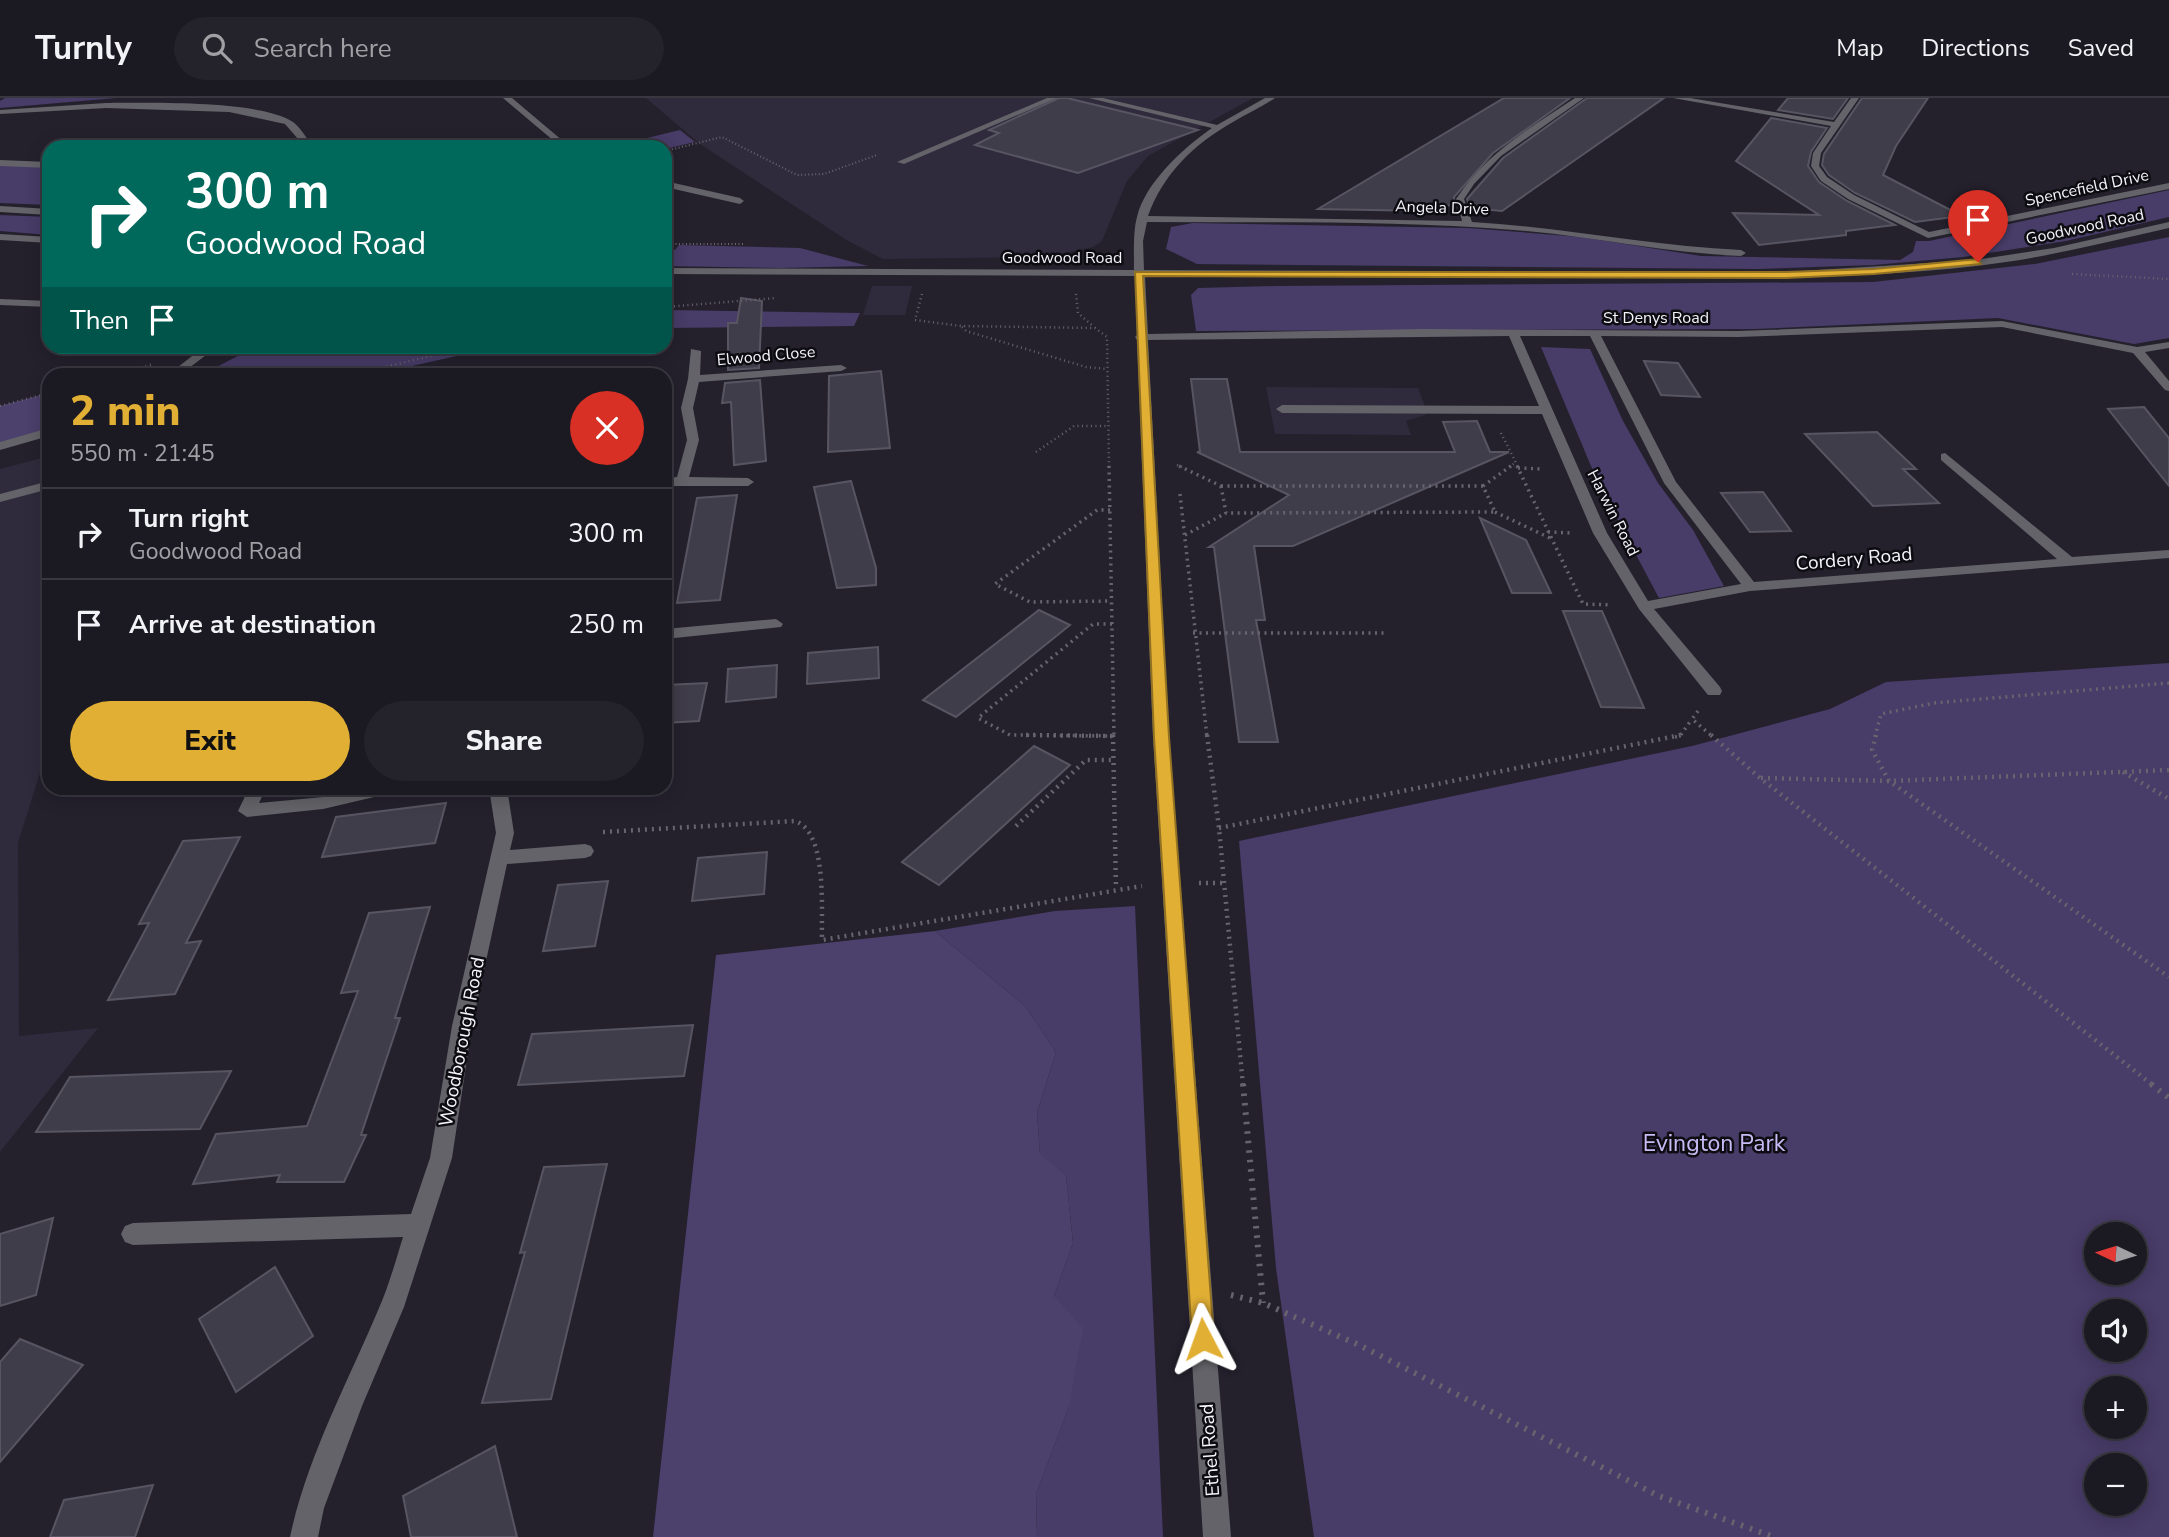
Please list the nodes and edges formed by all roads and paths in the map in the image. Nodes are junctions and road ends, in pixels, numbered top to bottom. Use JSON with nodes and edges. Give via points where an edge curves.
{"nodes":[{"id":1,"x":507,"y":98,"type":"edge"},
{"id":2,"x":1053,"y":98,"type":"edge"},
{"id":3,"x":1093,"y":98,"type":"edge"},
{"id":4,"x":1270,"y":98,"type":"edge"},
{"id":5,"x":1580,"y":98,"type":"edge"},
{"id":6,"x":1677,"y":98,"type":"edge"},
{"id":7,"x":1855,"y":98,"type":"edge"},
{"id":8,"x":0,"y":112,"type":"edge"},
{"id":9,"x":1837,"y":125,"type":"junction"},
{"id":10,"x":1217,"y":127,"type":"junction"},
{"id":11,"x":303,"y":140,"type":"edge"},
{"id":12,"x":558,"y":140,"type":"edge"},
{"id":13,"x":672,"y":149,"type":"edge"},
{"id":14,"x":901,"y":162,"type":"joint"},
{"id":15,"x":0,"y":163,"type":"edge"},
{"id":16,"x":42,"y":165,"type":"edge"},
{"id":17,"x":672,"y":186,"type":"edge"},
{"id":18,"x":2169,"y":186,"type":"edge"},
{"id":19,"x":740,"y":201,"type":"dead end"},
{"id":20,"x":0,"y":209,"type":"edge"},
{"id":21,"x":42,"y":212,"type":"edge"},
{"id":22,"x":1140,"y":219,"type":"junction"},
{"id":23,"x":1468,"y":224,"type":"junction"},
{"id":24,"x":2169,"y":225,"type":"edge"},
{"id":25,"x":0,"y":237,"type":"edge"},
{"id":26,"x":42,"y":240,"type":"edge"},
{"id":27,"x":1741,"y":253,"type":"dead end"},
{"id":28,"x":672,"y":271,"type":"edge"},
{"id":29,"x":928,"y":273,"type":"junction"},
{"id":30,"x":1138,"y":274,"type":"junction"},
{"id":31,"x":1076,"y":292,"type":"dead end"},
{"id":32,"x":788,"y":295,"type":"dead end"},
{"id":33,"x":0,"y":302,"type":"edge"},
{"id":34,"x":42,"y":304,"type":"edge"},
{"id":35,"x":672,"y":307,"type":"edge"},
{"id":36,"x":961,"y":326,"type":"junction"},
{"id":37,"x":1095,"y":328,"type":"junction"},
{"id":38,"x":1513,"y":332,"type":"junction"},
{"id":39,"x":1594,"y":333,"type":"junction"},
{"id":40,"x":1140,"y":337,"type":"junction"},
{"id":41,"x":2169,"y":345,"type":"edge"},
{"id":42,"x":2137,"y":350,"type":"junction"},
{"id":43,"x":695,"y":351,"type":"dead end"},
{"id":44,"x":202,"y":354,"type":"edge"},
{"id":45,"x":440,"y":354,"type":"edge"},
{"id":46,"x":165,"y":360,"type":"dead end"},
{"id":47,"x":136,"y":368,"type":"edge"},
{"id":48,"x":182,"y":368,"type":"edge"},
{"id":49,"x":383,"y":368,"type":"edge"},
{"id":50,"x":841,"y":368,"type":"dead end"},
{"id":51,"x":1107,"y":369,"type":"junction"},
{"id":52,"x":694,"y":379,"type":"junction"},
{"id":53,"x":2169,"y":388,"type":"edge"},
{"id":54,"x":42,"y":395,"type":"edge"},
{"id":55,"x":0,"y":406,"type":"edge"},
{"id":56,"x":1282,"y":409,"type":"dead end"},
{"id":57,"x":1490,"y":410,"type":"junction"},
{"id":58,"x":1549,"y":410,"type":"junction"},
{"id":59,"x":1108,"y":426,"type":"junction"},
{"id":60,"x":42,"y":434,"type":"edge"},
{"id":61,"x":0,"y":446,"type":"edge"},
{"id":62,"x":1035,"y":452,"type":"dead end"},
{"id":63,"x":1177,"y":452,"type":"dead end"},
{"id":64,"x":1945,"y":457,"type":"dead end"},
{"id":65,"x":1515,"y":463,"type":"junction"},
{"id":66,"x":1177,"y":465,"type":"junction"},
{"id":67,"x":1178,"y":477,"type":"dead end"},
{"id":68,"x":682,"y":481,"type":"junction"},
{"id":69,"x":748,"y":481,"type":"dead end"},
{"id":70,"x":672,"y":482,"type":"edge"},
{"id":71,"x":1221,"y":486,"type":"junction"},
{"id":72,"x":1483,"y":486,"type":"junction"},
{"id":73,"x":42,"y":487,"type":"edge"},
{"id":74,"x":1180,"y":488,"type":"dead end"},
{"id":75,"x":0,"y":498,"type":"edge"},
{"id":76,"x":1110,"y":510,"type":"junction"},
{"id":77,"x":1495,"y":512,"type":"junction"},
{"id":78,"x":1226,"y":513,"type":"junction"},
{"id":79,"x":1185,"y":535,"type":"junction"},
{"id":80,"x":1551,"y":539,"type":"junction"},
{"id":81,"x":2169,"y":554,"type":"edge"},
{"id":82,"x":2068,"y":561,"type":"junction"},
{"id":83,"x":1750,"y":587,"type":"junction"},
{"id":84,"x":1111,"y":601,"type":"junction"},
{"id":85,"x":1644,"y":606,"type":"junction"},
{"id":86,"x":776,"y":624,"type":"dead end"},
{"id":87,"x":1112,"y":624,"type":"junction"},
{"id":88,"x":672,"y":633,"type":"edge"},
{"id":89,"x":1193,"y":633,"type":"junction"},
{"id":90,"x":1387,"y":633,"type":"dead end"},
{"id":91,"x":2169,"y":683,"type":"edge"},
{"id":92,"x":1714,"y":691,"type":"joint"},
{"id":93,"x":1692,"y":719,"type":"junction"},
{"id":94,"x":1114,"y":736,"type":"junction"},
{"id":95,"x":1115,"y":760,"type":"junction"},
{"id":96,"x":2169,"y":770,"type":"edge"},
{"id":97,"x":2122,"y":772,"type":"junction"},
{"id":98,"x":1760,"y":778,"type":"junction"},
{"id":99,"x":1889,"y":781,"type":"junction"},
{"id":100,"x":255,"y":795,"type":"edge"},
{"id":101,"x":357,"y":795,"type":"edge"},
{"id":102,"x":499,"y":795,"type":"edge"},
{"id":103,"x":2169,"y":799,"type":"edge"},
{"id":104,"x":1016,"y":826,"type":"dead end"},
{"id":105,"x":1219,"y":828,"type":"junction"},
{"id":106,"x":584,"y":851,"type":"joint"},
{"id":107,"x":500,"y":858,"type":"junction"},
{"id":108,"x":1172,"y":883,"type":"junction"},
{"id":109,"x":1116,"y":889,"type":"junction"},
{"id":110,"x":2169,"y":977,"type":"edge"},
{"id":111,"x":2169,"y":1098,"type":"edge"},
{"id":112,"x":421,"y":1226,"type":"junction"},
{"id":113,"x":133,"y":1234,"type":"dead end"},
{"id":114,"x":1199,"y":1288,"type":"junction"},
{"id":115,"x":1263,"y":1303,"type":"junction"},
{"id":116,"x":304,"y":1537,"type":"edge"},
{"id":117,"x":1217,"y":1537,"type":"edge"},
{"id":118,"x":1774,"y":1537,"type":"edge"}],
"edges":[{"from":1,"to":12,"type":"street"},
{"from":2,"to":14,"type":"street"},
{"from":3,"to":10,"type":"street"},
{"from":4,"to":10,"type":"street"},
{"from":5,"to":23,"type":"street","via":[[1490,159],[1473,176],[1461,199]]},
{"from":6,"to":9,"type":"street"},
{"from":7,"to":9,"type":"street"},
{"from":8,"to":11,"type":"street","via":[[154,99],[230,102],[289,122]]},
{"from":9,"to":18,"type":"street","name":"Spencefield Drive","via":[[1817,153],[1815,166],[1824,179],[1928,235]]},
{"from":10,"to":22,"type":"street","via":[[1190,146],[1160,178]]},
{"from":13,"to":14,"type":"path","via":[[722,136],[797,175],[824,174],[873,154]]},
{"from":15,"to":16,"type":"street"},
{"from":17,"to":19,"type":"street"},
{"from":20,"to":21,"type":"street"},
{"from":22,"to":23,"type":"street","name":"Angela Drive"},
{"from":22,"to":30,"type":"street","name":"Ethel Road"},
{"from":23,"to":27,"type":"street","name":"Angela Drive","via":[[1555,230],[1675,250]]},
{"from":24,"to":30,"type":"street","name":"Goodwood Road","via":[[2036,254],[1874,272]]},
{"from":25,"to":26,"type":"street"},
{"from":28,"to":29,"type":"street","name":"Goodwood Road"},
{"from":29,"to":30,"type":"street","name":"Goodwood Road"},
{"from":29,"to":36,"type":"path","via":[[915,320]]},
{"from":30,"to":40,"type":"street","name":"Ethel Road"},
{"from":31,"to":37,"type":"path","via":[[1078,313]]},
{"from":32,"to":35,"type":"path"},
{"from":33,"to":34,"type":"street"},
{"from":36,"to":37,"type":"path"},
{"from":36,"to":51,"type":"path","via":[[1086,367]]},
{"from":37,"to":51,"type":"path","via":[[1107,337]]},
{"from":38,"to":39,"type":"street","name":"St Denys Road"},
{"from":38,"to":40,"type":"street","name":"St Denys Road"},
{"from":38,"to":58,"type":"street","name":"Harwin Road"},
{"from":39,"to":42,"type":"street","name":"St Denys Road","via":[[1738,334],[2002,324]]},
{"from":39,"to":83,"type":"street","via":[[1670,483]]},
{"from":40,"to":108,"type":"street","name":"Ethel Road"},
{"from":41,"to":42,"type":"street","name":"St Denys Road"},
{"from":42,"to":53,"type":"street"},
{"from":43,"to":52,"type":"street"},
{"from":44,"to":48,"type":"street"},
{"from":45,"to":49,"type":"path"},
{"from":46,"to":47,"type":"path"},
{"from":50,"to":52,"type":"street","name":"Elwood Close"},
{"from":51,"to":59,"type":"path"},
{"from":52,"to":68,"type":"street","via":[[687,408],[693,440]]},
{"from":54,"to":55,"type":"path"},
{"from":56,"to":57,"type":"street"},
{"from":57,"to":58,"type":"street"},
{"from":57,"to":65,"type":"path"},
{"from":58,"to":85,"type":"street","name":"Harwin Road","via":[[1600,533]]},
{"from":59,"to":62,"type":"path","via":[[1074,426]]},
{"from":59,"to":76,"type":"path"},
{"from":60,"to":61,"type":"street"},
{"from":63,"to":66,"type":"path"},
{"from":64,"to":82,"type":"street"},
{"from":65,"to":72,"type":"path"},
{"from":65,"to":80,"type":"path"},
{"from":66,"to":67,"type":"path"},
{"from":66,"to":71,"type":"path"},
{"from":68,"to":69,"type":"street"},
{"from":68,"to":70,"type":"street"},
{"from":71,"to":72,"type":"path"},
{"from":71,"to":78,"type":"path"},
{"from":72,"to":77,"type":"path"},
{"from":73,"to":75,"type":"street"},
{"from":74,"to":79,"type":"path"},
{"from":76,"to":84,"type":"path"},
{"from":76,"to":84,"type":"path","via":[[1097,510],[995,584],[1030,602]]},
{"from":77,"to":78,"type":"path"},
{"from":77,"to":80,"type":"path"},
{"from":78,"to":79,"type":"path"},
{"from":79,"to":89,"type":"path"},
{"from":80,"to":85,"type":"path","via":[[1583,604]]},
{"from":81,"to":82,"type":"street","name":"Cordery Road"},
{"from":82,"to":83,"type":"street","name":"Cordery Road"},
{"from":83,"to":85,"type":"street","name":"Cordery Road"},
{"from":84,"to":87,"type":"path"},
{"from":85,"to":92,"type":"street","name":"Harwin Road"},
{"from":86,"to":88,"type":"street"},
{"from":87,"to":94,"type":"path"},
{"from":87,"to":94,"type":"path","via":[[1093,624],[978,718],[1010,735]]},
{"from":89,"to":90,"type":"path"},
{"from":89,"to":105,"type":"path"},
{"from":91,"to":99,"type":"path","via":[[1934,703],[1881,714],[1872,750]]},
{"from":92,"to":93,"type":"path"},
{"from":93,"to":98,"type":"path"},
{"from":93,"to":105,"type":"path","via":[[1680,736]]},
{"from":94,"to":95,"type":"path"},
{"from":95,"to":104,"type":"path","via":[[1086,760]]},
{"from":95,"to":109,"type":"path"},
{"from":96,"to":97,"type":"path"},
{"from":97,"to":99,"type":"path"},
{"from":97,"to":103,"type":"path"},
{"from":98,"to":99,"type":"path"},
{"from":98,"to":111,"type":"path"},
{"from":99,"to":110,"type":"path"},
{"from":100,"to":101,"type":"street","via":[[247,811]]},
{"from":102,"to":107,"type":"street","name":"Woodborough Road","via":[[505,833]]},
{"from":105,"to":115,"type":"path"},
{"from":106,"to":107,"type":"street"},
{"from":106,"to":109,"type":"path","via":[[589,833],[648,827],[807,825],[815,838],[822,940]]},
{"from":107,"to":112,"type":"street","name":"Woodborough Road","via":[[462,1026],[441,1158]]},
{"from":108,"to":109,"type":"path"},
{"from":108,"to":114,"type":"street","name":"Ethel Road"},
{"from":112,"to":113,"type":"street"},
{"from":112,"to":116,"type":"street","name":"Woodborough Road","via":[[310,1508]]},
{"from":114,"to":115,"type":"path"},
{"from":114,"to":117,"type":"street","name":"Ethel Road"},
{"from":115,"to":118,"type":"path","via":[[1359,1345],[1659,1496]]}]}
